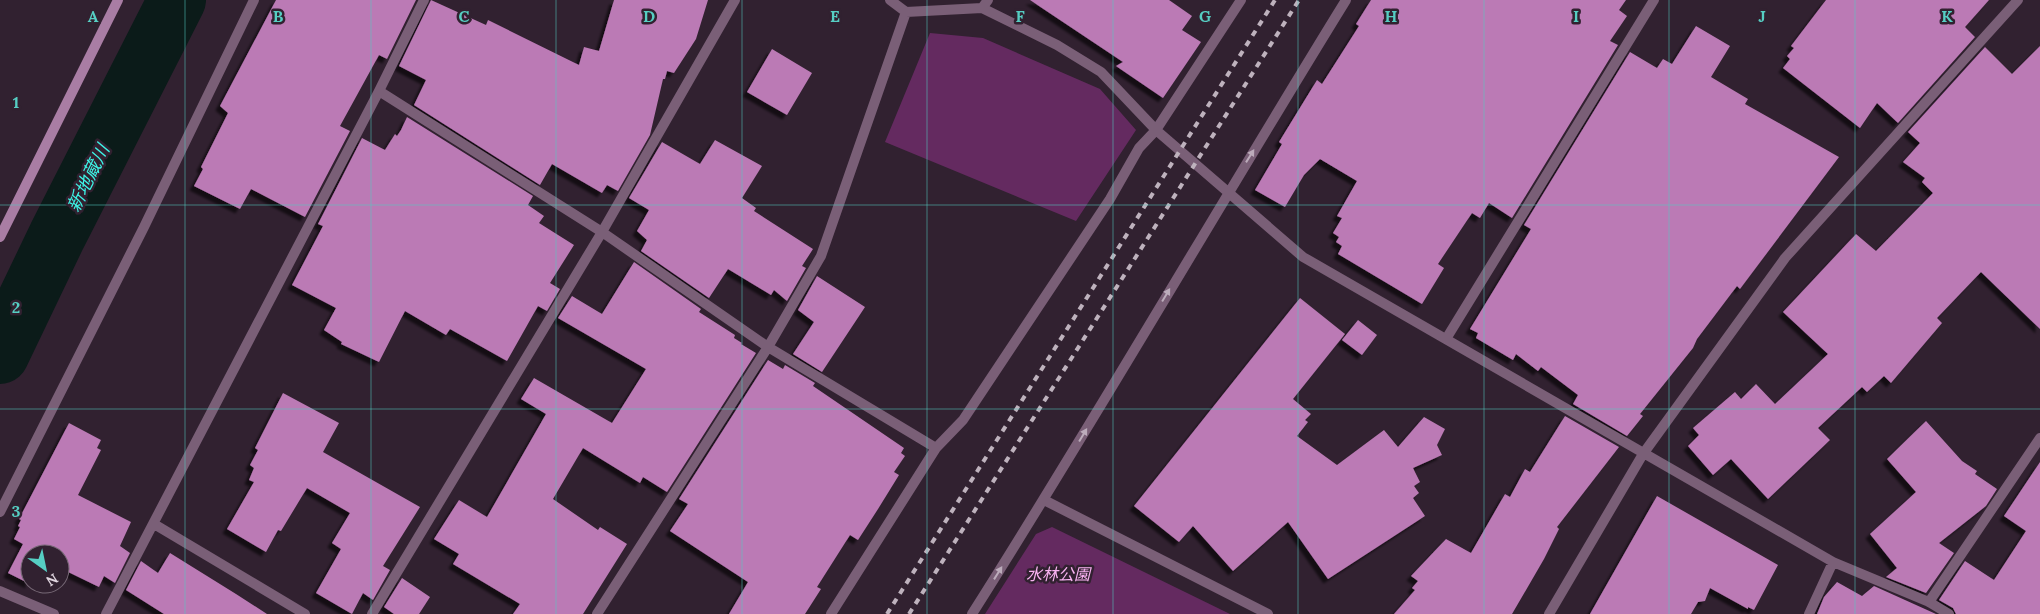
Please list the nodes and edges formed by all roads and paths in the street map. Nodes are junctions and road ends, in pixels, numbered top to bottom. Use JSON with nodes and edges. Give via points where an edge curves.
{"nodes":[{"id":1,"x":118,"y":0,"type":"edge"},
{"id":2,"x":254,"y":0,"type":"edge"},
{"id":3,"x":424,"y":0,"type":"edge"},
{"id":4,"x":735,"y":0,"type":"edge"},
{"id":5,"x":890,"y":0,"type":"edge"},
{"id":6,"x":1241,"y":0,"type":"edge"},
{"id":7,"x":1346,"y":0,"type":"edge"},
{"id":8,"x":1654,"y":0,"type":"edge"},
{"id":9,"x":2018,"y":0,"type":"edge"},
{"id":10,"x":985,"y":4,"type":"edge"},
{"id":11,"x":906,"y":12,"type":"junction"},
{"id":12,"x":379,"y":91,"type":"junction"},
{"id":13,"x":1156,"y":130,"type":"junction"},
{"id":14,"x":1228,"y":192,"type":"junction"},
{"id":15,"x":602,"y":232,"type":"junction"},
{"id":16,"x":0,"y":237,"type":"edge"},
{"id":17,"x":1446,"y":339,"type":"junction"},
{"id":18,"x":768,"y":347,"type":"junction"},
{"id":19,"x":2040,"y":438,"type":"edge"},
{"id":20,"x":936,"y":448,"type":"junction"},
{"id":21,"x":1643,"y":454,"type":"junction"},
{"id":22,"x":1044,"y":500,"type":"junction"},
{"id":23,"x":0,"y":512,"type":"edge"},
{"id":24,"x":154,"y":524,"type":"junction"},
{"id":25,"x":1833,"y":562,"type":"junction"},
{"id":26,"x":0,"y":591,"type":"edge"},
{"id":27,"x":1929,"y":602,"type":"junction"},
{"id":28,"x":54,"y":614,"type":"edge"},
{"id":29,"x":106,"y":614,"type":"edge"},
{"id":30,"x":305,"y":614,"type":"edge"},
{"id":31,"x":372,"y":614,"type":"edge"},
{"id":32,"x":597,"y":614,"type":"edge"},
{"id":33,"x":830,"y":614,"type":"edge"},
{"id":34,"x":972,"y":614,"type":"edge"},
{"id":35,"x":1268,"y":614,"type":"edge"},
{"id":36,"x":1549,"y":614,"type":"edge"},
{"id":37,"x":1809,"y":614,"type":"edge"},
{"id":38,"x":1949,"y":614,"type":"edge"}],
"edges":[{"from":1,"to":16,"type":"street"},
{"from":2,"to":23,"type":"street"},
{"from":3,"to":12,"type":"street"},
{"from":4,"to":15,"type":"street"},
{"from":5,"to":11,"type":"street"},
{"from":6,"to":13,"type":"street"},
{"from":14,"to":7,"type":"street","one_way":true},
{"from":8,"to":17,"type":"street"},
{"from":9,"to":21,"type":"street","via":[[1785,258]]},
{"from":10,"to":11,"type":"street"},
{"from":10,"to":13,"type":"street","via":[[1101,72]]},
{"from":11,"to":18,"type":"street","via":[[821,256]]},
{"from":12,"to":15,"type":"street"},
{"from":12,"to":24,"type":"street"},
{"from":13,"to":14,"type":"street"},
{"from":13,"to":20,"type":"street","via":[[1139,148],[1110,199],[963,420]]},
{"from":14,"to":17,"type":"street","via":[[1303,257]]},
{"from":22,"to":14,"type":"street","one_way":true},
{"from":15,"to":18,"type":"street"},
{"from":15,"to":31,"type":"street"},
{"from":17,"to":21,"type":"street"},
{"from":18,"to":20,"type":"street"},
{"from":18,"to":32,"type":"street"},
{"from":19,"to":27,"type":"street"},
{"from":20,"to":33,"type":"street"},
{"from":21,"to":25,"type":"street"},
{"from":21,"to":36,"type":"street"},
{"from":34,"to":22,"type":"street","one_way":true},
{"from":22,"to":35,"type":"street"},
{"from":24,"to":29,"type":"street"},
{"from":24,"to":30,"type":"street"},
{"from":25,"to":27,"type":"street"},
{"from":25,"to":37,"type":"street"},
{"from":26,"to":28,"type":"street"},
{"from":27,"to":38,"type":"street"}]}
